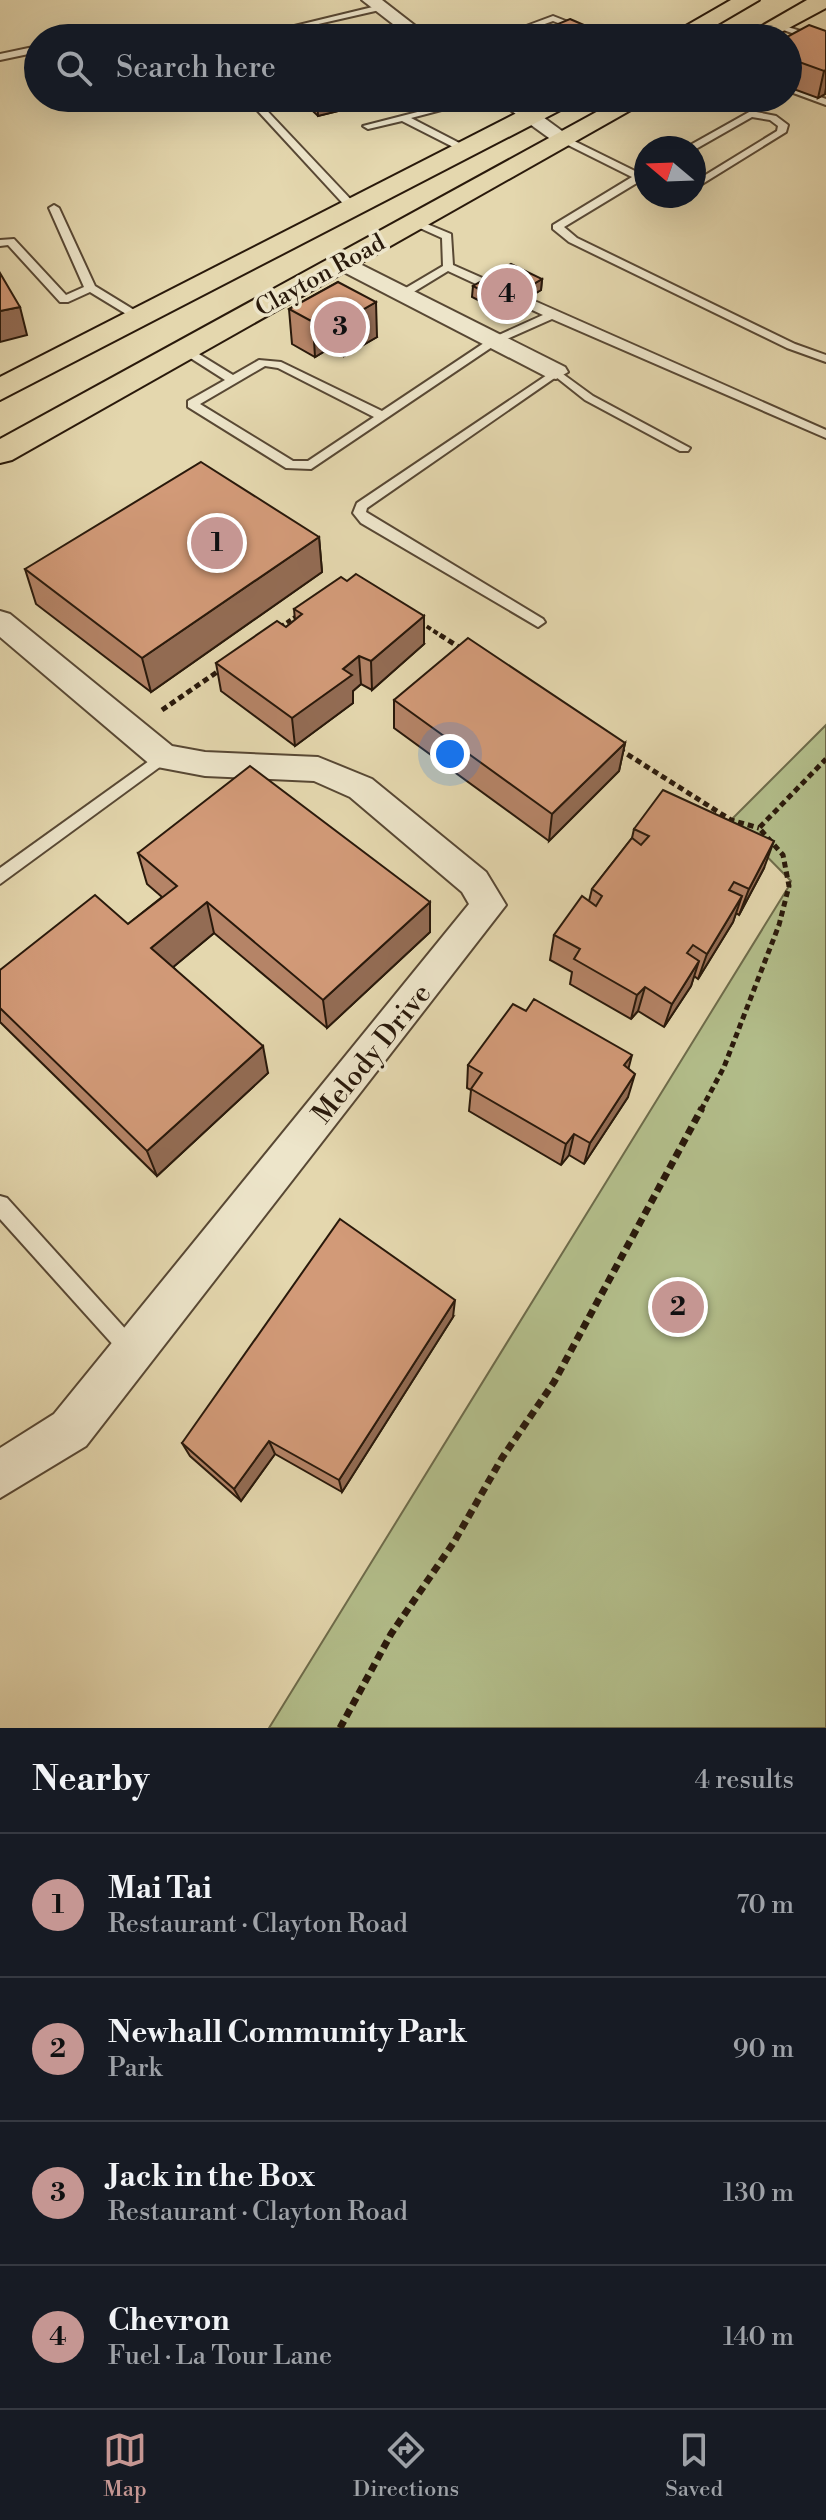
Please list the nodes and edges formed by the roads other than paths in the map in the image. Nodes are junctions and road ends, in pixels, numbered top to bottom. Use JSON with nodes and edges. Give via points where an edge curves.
{"nodes":[{"id":1,"x":748,"y":0,"type":"edge"},
{"id":2,"x":824,"y":0,"type":"edge"},
{"id":3,"x":376,"y":4,"type":"edge"},
{"id":4,"x":304,"y":24,"type":"edge"},
{"id":5,"x":403,"y":24,"type":"edge"},
{"id":6,"x":536,"y":24,"type":"edge"},
{"id":7,"x":569,"y":24,"type":"edge"},
{"id":8,"x":703,"y":24,"type":"edge"},
{"id":9,"x":780,"y":24,"type":"edge"},
{"id":10,"x":802,"y":34,"type":"edge"},
{"id":11,"x":826,"y":42,"type":"edge"},
{"id":12,"x":24,"y":52,"type":"edge"},
{"id":13,"x":0,"y":57,"type":"edge"},
{"id":14,"x":802,"y":93,"type":"edge"},
{"id":15,"x":826,"y":102,"type":"edge"},
{"id":16,"x":263,"y":112,"type":"edge"},
{"id":17,"x":428,"y":112,"type":"edge"},
{"id":18,"x":522,"y":112,"type":"edge"},
{"id":19,"x":538,"y":112,"type":"edge"},
{"id":20,"x":614,"y":112,"type":"edge"},
{"id":21,"x":529,"y":117,"type":"junction"},
{"id":22,"x":404,"y":118,"type":"junction"},
{"id":23,"x":368,"y":126,"type":"dead end"},
{"id":24,"x":563,"y":139,"type":"junction"},
{"id":25,"x":706,"y":139,"type":"edge"},
{"id":26,"x":466,"y":150,"type":"junction"},
{"id":27,"x":634,"y":172,"type":"edge"},
{"id":28,"x":706,"y":179,"type":"edge"},
{"id":29,"x":634,"y":183,"type":"edge"},
{"id":30,"x":54,"y":208,"type":"dead end"},
{"id":31,"x":353,"y":208,"type":"junction"},
{"id":32,"x":415,"y":222,"type":"junction"},
{"id":33,"x":0,"y":243,"type":"edge"},
{"id":34,"x":342,"y":262,"type":"junction"},
{"id":35,"x":448,"y":267,"type":"junction"},
{"id":36,"x":90,"y":288,"type":"junction"},
{"id":37,"x":403,"y":294,"type":"junction"},
{"id":38,"x":552,"y":315,"type":"junction"},
{"id":39,"x":140,"y":318,"type":"junction"},
{"id":40,"x":494,"y":341,"type":"junction"},
{"id":41,"x":185,"y":350,"type":"junction"},
{"id":42,"x":826,"y":359,"type":"edge"},
{"id":43,"x":556,"y":372,"type":"junction"},
{"id":44,"x":232,"y":379,"type":"junction"},
{"id":45,"x":0,"y":390,"type":"edge"},
{"id":46,"x":380,"y":415,"type":"junction"},
{"id":47,"x":826,"y":434,"type":"edge"},
{"id":48,"x":684,"y":448,"type":"dead end"},
{"id":49,"x":0,"y":453,"type":"edge"},
{"id":50,"x":0,"y":621,"type":"edge"},
{"id":51,"x":538,"y":622,"type":"dead end"},
{"id":52,"x":163,"y":757,"type":"junction"},
{"id":53,"x":0,"y":877,"type":"edge"},
{"id":54,"x":0,"y":1205,"type":"edge"},
{"id":55,"x":133,"y":1352,"type":"junction"},
{"id":56,"x":0,"y":1475,"type":"edge"}],
"edges":[{"from":1,"to":8,"type":"main road"},
{"from":2,"to":9,"type":"main road"},
{"from":3,"to":4,"type":"lane"},
{"from":3,"to":5,"type":"street"},
{"from":6,"to":7,"type":"lane","via":[[553,18]]},
{"from":10,"to":11,"type":"lane"},
{"from":12,"to":13,"type":"lane"},
{"from":14,"to":15,"type":"lane"},
{"from":16,"to":31,"type":"lane"},
{"from":17,"to":22,"type":"lane"},
{"from":18,"to":21,"type":"street"},
{"from":19,"to":21,"type":"main road","name":"Clayton Road"},
{"from":20,"to":24,"type":"main road","name":"Clayton Road"},
{"from":21,"to":24,"type":"street"},
{"from":21,"to":26,"type":"main road","name":"Clayton Road"},
{"from":22,"to":23,"type":"lane"},
{"from":22,"to":26,"type":"lane"},
{"from":24,"to":27,"type":"lane"},
{"from":24,"to":32,"type":"main road","name":"Clayton Road"},
{"from":25,"to":28,"type":"lane","via":[[751,114],[783,125],[770,141]]},
{"from":26,"to":31,"type":"main road","name":"Clayton Road"},
{"from":29,"to":42,"type":"lane","via":[[557,227],[573,240]]},
{"from":30,"to":36,"type":"lane"},
{"from":31,"to":39,"type":"main road","name":"Clayton Road"},
{"from":32,"to":34,"type":"main road","name":"Clayton Road"},
{"from":32,"to":35,"type":"lane","via":[[447,236]]},
{"from":33,"to":36,"type":"lane","via":[[10,241],[64,300]]},
{"from":34,"to":37,"type":"street"},
{"from":34,"to":41,"type":"main road","name":"Clayton Road"},
{"from":35,"to":37,"type":"lane"},
{"from":35,"to":38,"type":"lane"},
{"from":36,"to":39,"type":"lane"},
{"from":37,"to":40,"type":"street"},
{"from":38,"to":40,"type":"lane"},
{"from":38,"to":47,"type":"lane"},
{"from":39,"to":45,"type":"main road","name":"Clayton Road"},
{"from":40,"to":43,"type":"street"},
{"from":40,"to":46,"type":"lane"},
{"from":41,"to":44,"type":"lane"},
{"from":41,"to":49,"type":"main road","name":"Clayton Road"},
{"from":43,"to":48,"type":"lane","via":[[589,398]]},
{"from":43,"to":51,"type":"lane","via":[[361,506],[359,513]]},
{"from":44,"to":46,"type":"lane","via":[[263,362],[281,365]]},
{"from":44,"to":46,"type":"lane","via":[[192,404],[290,465],[311,465]]},
{"from":50,"to":52,"type":"street"},
{"from":52,"to":53,"type":"lane"},
{"from":52,"to":55,"type":"street","name":"Melody Drive","via":[[318,769],[361,788],[474,882],[489,905]]},
{"from":54,"to":55,"type":"lane"},
{"from":55,"to":56,"type":"street","name":"Melody Drive","via":[[70,1430]]}]}
